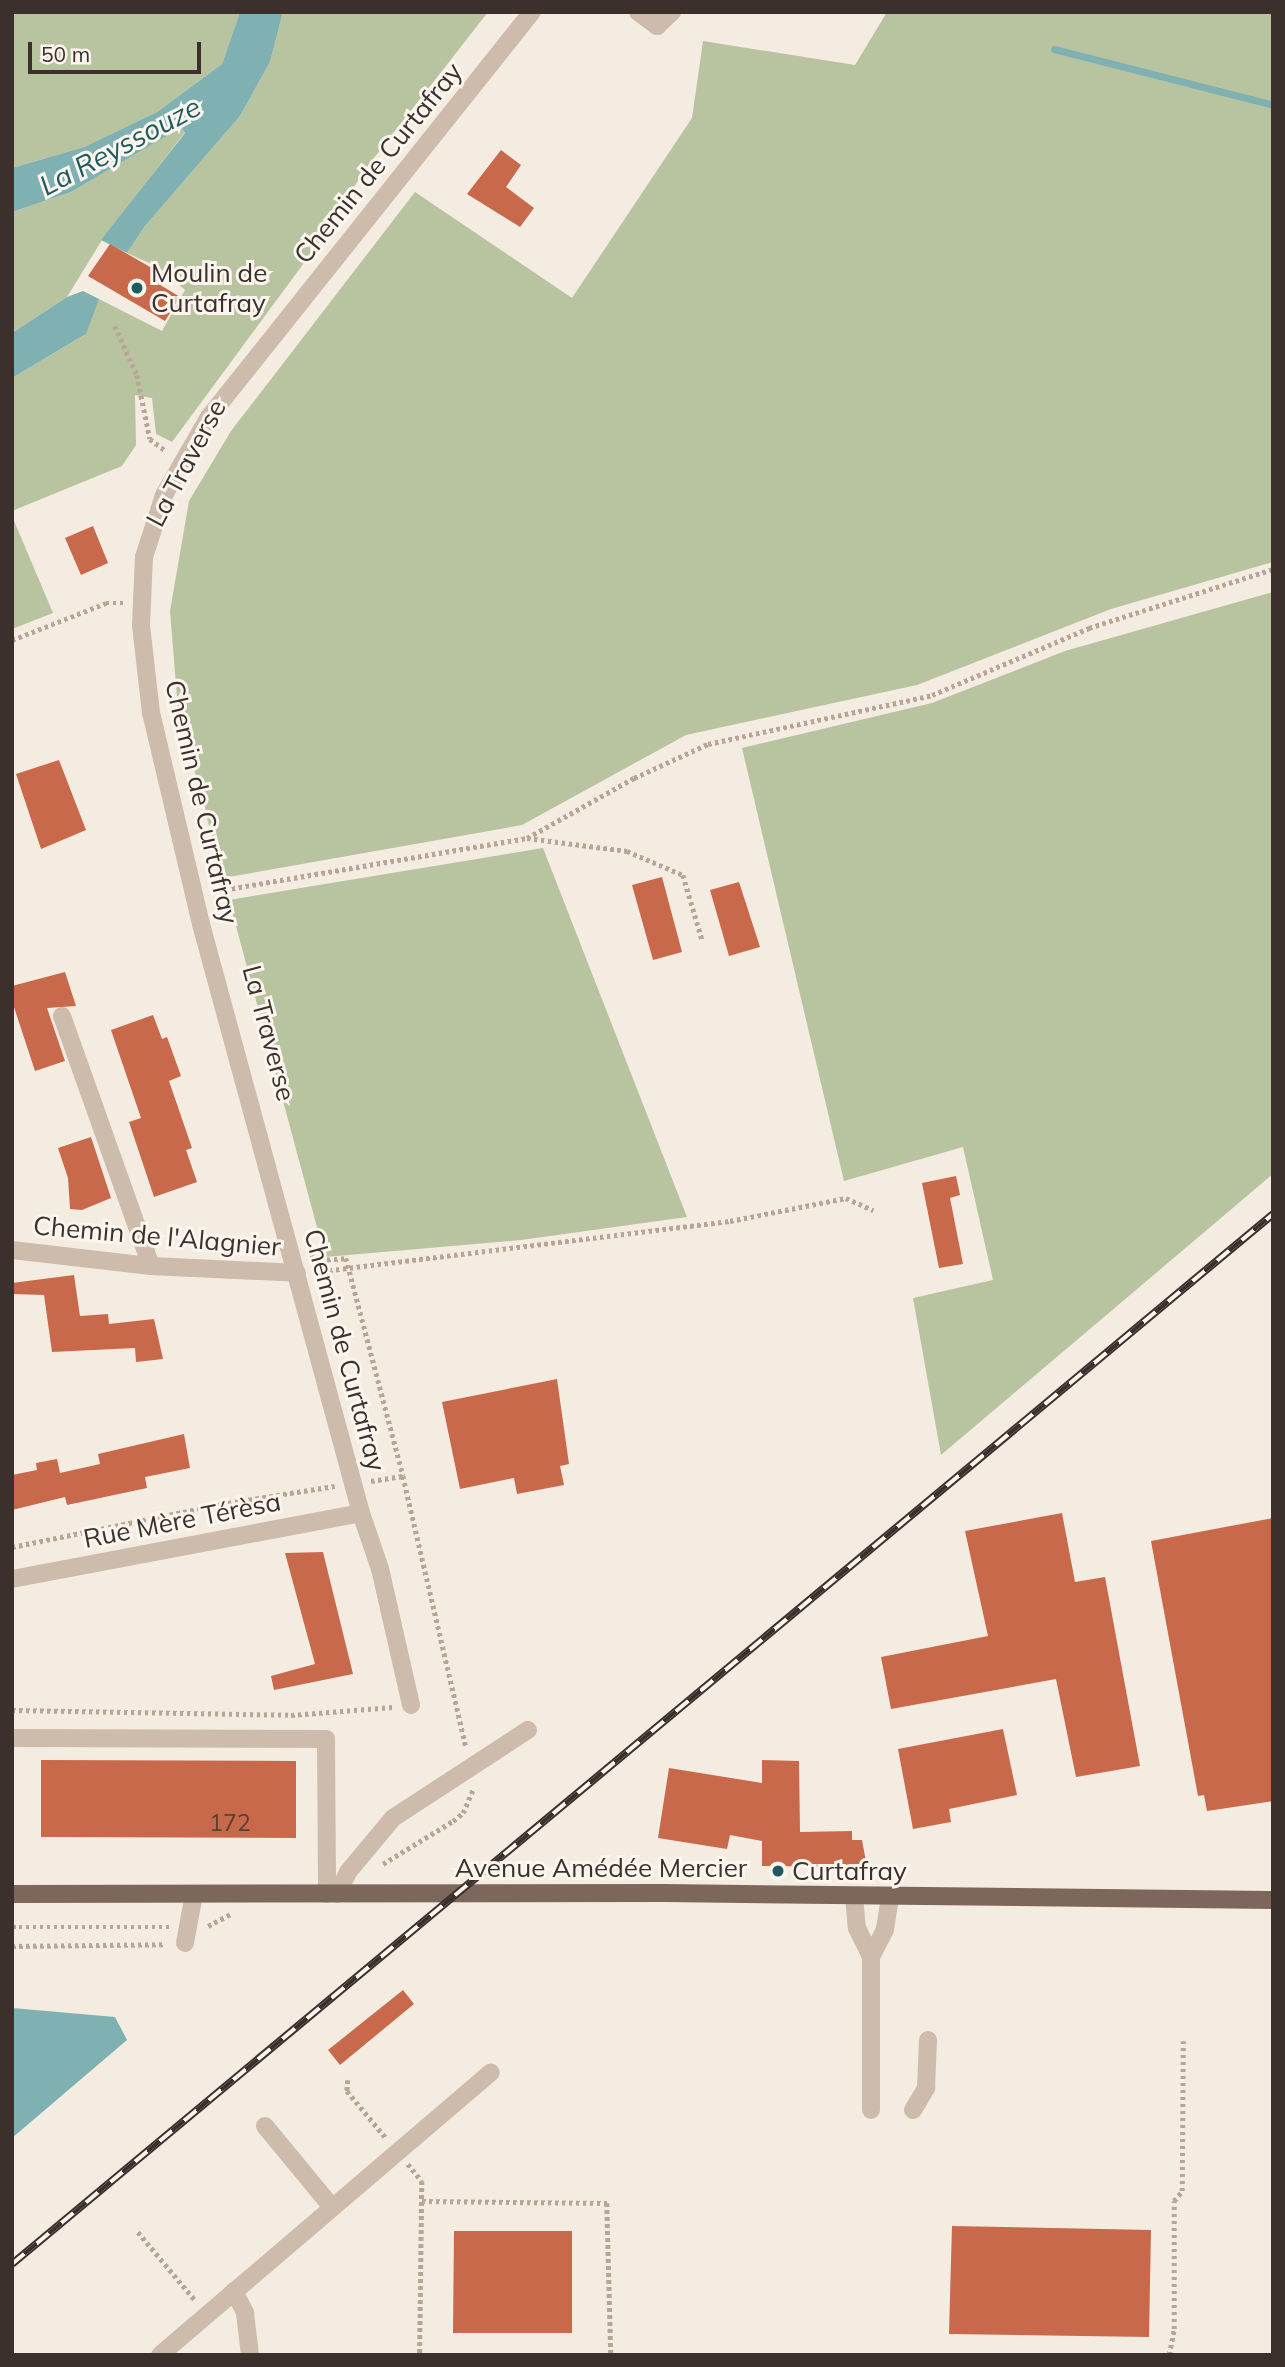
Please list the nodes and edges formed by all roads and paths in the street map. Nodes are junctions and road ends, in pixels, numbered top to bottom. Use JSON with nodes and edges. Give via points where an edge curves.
{"nodes":[{"id":1,"x":532,"y":12,"type":"edge"},
{"id":2,"x":638,"y":12,"type":"edge"},
{"id":3,"x":672,"y":12,"type":"edge"},
{"id":4,"x":115,"y":326,"type":"dead end"},
{"id":5,"x":182,"y":464,"type":"junction"},
{"id":6,"x":1273,"y":569,"type":"edge"},
{"id":7,"x":142,"y":603,"type":"junction"},
{"id":8,"x":12,"y":640,"type":"edge"},
{"id":9,"x":527,"y":838,"type":"junction"},
{"id":10,"x":207,"y":878,"type":"dead end"},
{"id":11,"x":203,"y":893,"type":"junction"},
{"id":12,"x":214,"y":905,"type":"dead end"},
{"id":13,"x":702,"y":939,"type":"dead end"},
{"id":14,"x":62,"y":1016,"type":"dead end"},
{"id":15,"x":873,"y":1210,"type":"dead end"},
{"id":16,"x":308,"y":1249,"type":"dead end"},
{"id":17,"x":12,"y":1250,"type":"edge"},
{"id":18,"x":151,"y":1266,"type":"junction"},
{"id":19,"x":348,"y":1268,"type":"junction"},
{"id":20,"x":298,"y":1273,"type":"junction"},
{"id":21,"x":403,"y":1476,"type":"junction"},
{"id":22,"x":353,"y":1483,"type":"junction"},
{"id":23,"x":361,"y":1513,"type":"junction"},
{"id":24,"x":12,"y":1547,"type":"edge"},
{"id":25,"x":12,"y":1579,"type":"edge"},
{"id":26,"x":411,"y":1705,"type":"joint"},
{"id":27,"x":12,"y":1710,"type":"edge"},
{"id":28,"x":528,"y":1730,"type":"dead end"},
{"id":29,"x":12,"y":1738,"type":"edge"},
{"id":30,"x":470,"y":1766,"type":"junction"},
{"id":31,"x":379,"y":1866,"type":"dead end"},
{"id":32,"x":12,"y":1894,"type":"edge"},
{"id":33,"x":194,"y":1894,"type":"junction"},
{"id":34,"x":332,"y":1894,"type":"junction"},
{"id":35,"x":854,"y":1896,"type":"junction"},
{"id":36,"x":890,"y":1896,"type":"junction"},
{"id":37,"x":1273,"y":1900,"type":"edge"},
{"id":38,"x":12,"y":1927,"type":"edge"},
{"id":39,"x":187,"y":1936,"type":"junction"},
{"id":40,"x":12,"y":1946,"type":"edge"},
{"id":41,"x":871,"y":1957,"type":"junction"},
{"id":42,"x":928,"y":2039,"type":"dead end"},
{"id":43,"x":1183,"y":2041,"type":"dead end"},
{"id":44,"x":491,"y":2072,"type":"dead end"},
{"id":45,"x":870,"y":2110,"type":"dead end"},
{"id":46,"x":913,"y":2110,"type":"dead end"},
{"id":47,"x":265,"y":2126,"type":"dead end"},
{"id":48,"x":422,"y":2193,"type":"dead end"},
{"id":49,"x":422,"y":2201,"type":"junction"},
{"id":50,"x":331,"y":2206,"type":"junction"},
{"id":51,"x":138,"y":2232,"type":"dead end"},
{"id":52,"x":234,"y":2291,"type":"junction"},
{"id":53,"x":208,"y":2315,"type":"junction"},
{"id":54,"x":160,"y":2355,"type":"edge"},
{"id":55,"x":250,"y":2355,"type":"edge"},
{"id":56,"x":420,"y":2355,"type":"edge"},
{"id":57,"x":611,"y":2355,"type":"edge"},
{"id":58,"x":1169,"y":2355,"type":"edge"}],
"edges":[{"from":1,"to":5,"type":"street","name":"Chemin de Curtafray","via":[[209,417]]},
{"from":2,"to":3,"type":"street","via":[[657,26]]},
{"from":4,"to":5,"type":"path","via":[[137,375],[150,439]]},
{"from":5,"to":7,"type":"street","name":"Chemin de Curtafray","via":[[164,495],[144,556]]},
{"from":6,"to":9,"type":"path","via":[[1089,628],[932,695],[708,744],[634,778]]},
{"from":7,"to":8,"type":"path","via":[[106,603]]},
{"from":7,"to":11,"type":"street","name":"Chemin de Curtafray","via":[[151,713]]},
{"from":9,"to":11,"type":"path"},
{"from":9,"to":13,"type":"path","via":[[627,851],[683,875]]},
{"from":10,"to":11,"type":"path"},
{"from":11,"to":12,"type":"path"},
{"from":11,"to":20,"type":"street","name":"Chemin de Curtafray"},
{"from":14,"to":18,"type":"street"},
{"from":15,"to":19,"type":"path","via":[[846,1198],[730,1221]]},
{"from":16,"to":19,"type":"path","via":[[320,1260],[346,1258]]},
{"from":17,"to":18,"type":"street","name":"Chemin de l'Alagnier"},
{"from":18,"to":20,"type":"street","name":"Chemin de l'Alagnier"},
{"from":19,"to":20,"type":"path"},
{"from":19,"to":21,"type":"path"},
{"from":20,"to":22,"type":"street","name":"Chemin de Curtafray"},
{"from":21,"to":22,"type":"path"},
{"from":21,"to":30,"type":"path"},
{"from":22,"to":23,"type":"street","name":"Chemin de Curtafray"},
{"from":22,"to":24,"type":"path","via":[[221,1504]]},
{"from":23,"to":25,"type":"street","name":"Rue Mère Térèsa"},
{"from":23,"to":26,"type":"street","name":"Chemin de Curtafray","via":[[380,1569]]},
{"from":26,"to":27,"type":"path","via":[[291,1714]]},
{"from":28,"to":30,"type":"street"},
{"from":29,"to":34,"type":"street","via":[[326,1739]]},
{"from":30,"to":31,"type":"path","via":[[474,1788],[463,1813]]},
{"from":30,"to":34,"type":"street","via":[[393,1818]]},
{"from":32,"to":33,"type":"main road","name":"Avenue Amédée Mercier"},
{"from":33,"to":34,"type":"main road","name":"Avenue Amédée Mercier"},
{"from":33,"to":39,"type":"street"},
{"from":34,"to":35,"type":"main road","name":"Avenue Amédée Mercier"},
{"from":35,"to":36,"type":"main road","name":"Avenue Amédée Mercier"},
{"from":35,"to":41,"type":"street","via":[[857,1928]]},
{"from":36,"to":37,"type":"main road","name":"Avenue Amédée Mercier"},
{"from":36,"to":41,"type":"street","via":[[885,1929]]},
{"from":38,"to":39,"type":"path"},
{"from":39,"to":40,"type":"path"},
{"from":41,"to":45,"type":"street"},
{"from":42,"to":46,"type":"street","via":[[926,2088]]},
{"from":43,"to":58,"type":"path","via":[[1182,2191],[1174,2201],[1174,2329]]},
{"from":44,"to":50,"type":"street"},
{"from":47,"to":50,"type":"street"},
{"from":48,"to":49,"type":"path"},
{"from":49,"to":56,"type":"path"},
{"from":49,"to":57,"type":"path","via":[[607,2203]]},
{"from":50,"to":52,"type":"street"},
{"from":51,"to":53,"type":"path"},
{"from":52,"to":53,"type":"street"},
{"from":52,"to":55,"type":"street","via":[[245,2312]]},
{"from":53,"to":54,"type":"street"}]}
